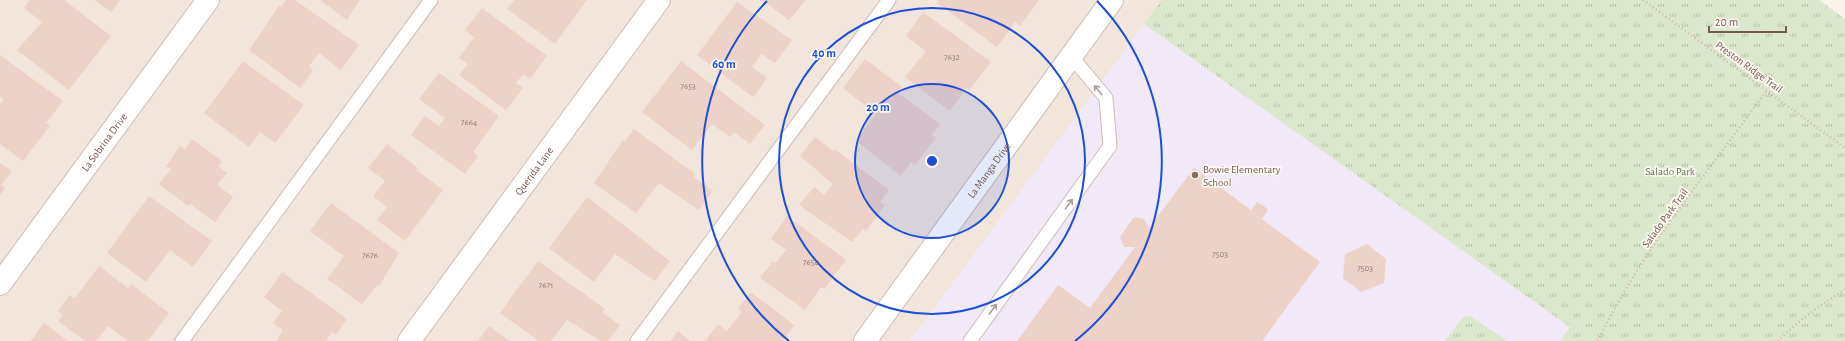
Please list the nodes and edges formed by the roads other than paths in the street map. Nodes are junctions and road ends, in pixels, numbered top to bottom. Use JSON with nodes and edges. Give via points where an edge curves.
{"nodes":[{"id":1,"x":208,"y":0,"type":"edge"},
{"id":2,"x":431,"y":0,"type":"edge"},
{"id":3,"x":659,"y":0,"type":"edge"},
{"id":4,"x":888,"y":0,"type":"edge"},
{"id":5,"x":1112,"y":0,"type":"edge"},
{"id":6,"x":1071,"y":56,"type":"junction"},
{"id":7,"x":0,"y":284,"type":"edge"},
{"id":8,"x":182,"y":341,"type":"edge"},
{"id":9,"x":409,"y":341,"type":"edge"},
{"id":10,"x":637,"y":341,"type":"edge"},
{"id":11,"x":865,"y":341,"type":"edge"},
{"id":12,"x":970,"y":341,"type":"edge"}],
"edges":[{"from":1,"to":7,"type":"street","name":"La Sobrina Drive"},
{"from":2,"to":8,"type":"lane"},
{"from":3,"to":9,"type":"street","name":"Querida Lane"},
{"from":4,"to":10,"type":"lane"},
{"from":5,"to":6,"type":"street","name":"La Manga Drive"},
{"from":6,"to":11,"type":"street","name":"La Manga Drive"},
{"from":12,"to":6,"type":"lane","one_way":true,"via":[[1110,146],[1106,98]]}]}
